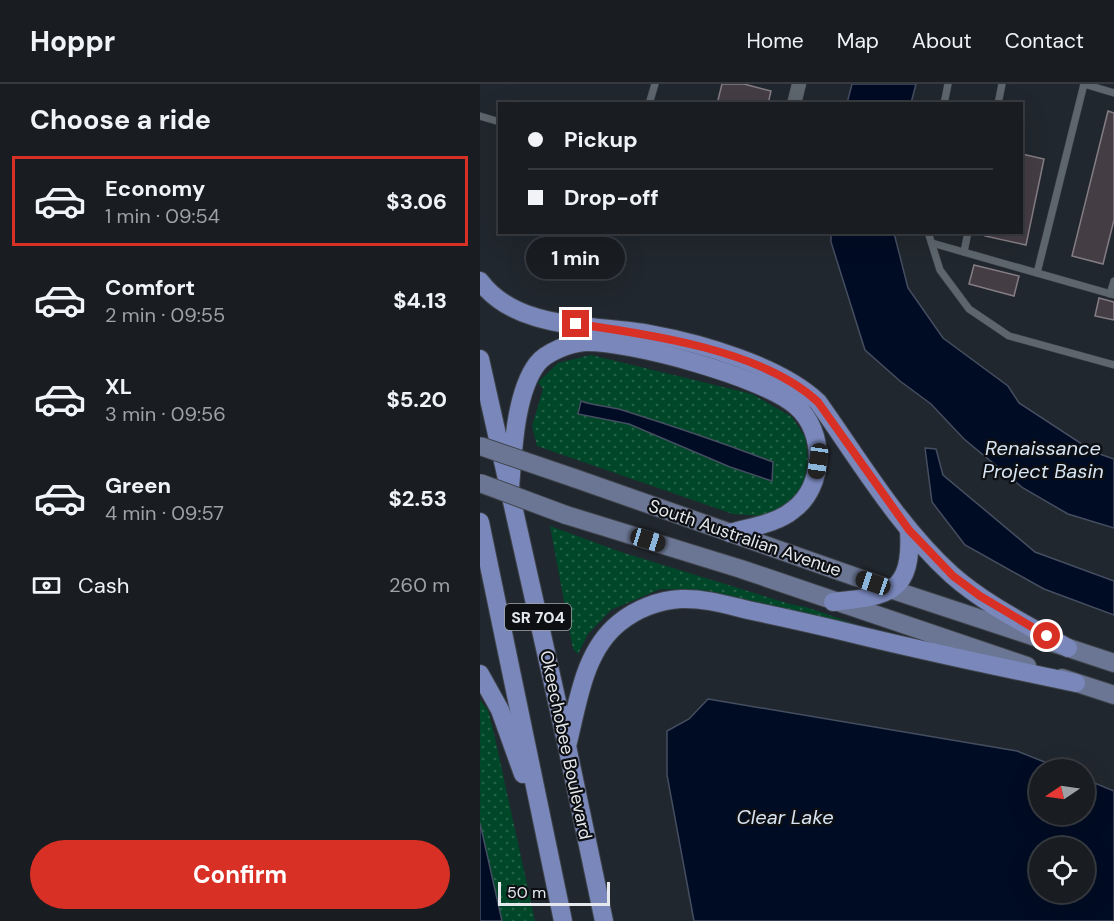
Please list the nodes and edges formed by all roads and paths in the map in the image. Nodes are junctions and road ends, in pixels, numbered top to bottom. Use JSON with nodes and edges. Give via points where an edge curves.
{"nodes":[{"id":1,"x":655,"y":84,"type":"edge"},
{"id":2,"x":799,"y":84,"type":"edge"},
{"id":3,"x":948,"y":84,"type":"edge"},
{"id":4,"x":1002,"y":84,"type":"edge"},
{"id":5,"x":1114,"y":93,"type":"edge"},
{"id":6,"x":650,"y":102,"type":"edge"},
{"id":7,"x":794,"y":102,"type":"edge"},
{"id":8,"x":944,"y":102,"type":"edge"},
{"id":9,"x":998,"y":102,"type":"edge"},
{"id":10,"x":480,"y":116,"type":"edge"},
{"id":11,"x":498,"y":121,"type":"edge"},
{"id":12,"x":929,"y":234,"type":"edge"},
{"id":13,"x":968,"y":234,"type":"edge"},
{"id":14,"x":932,"y":243,"type":"junction"},
{"id":15,"x":964,"y":252,"type":"junction"},
{"id":16,"x":1037,"y":273,"type":"junction"},
{"id":17,"x":1114,"y":280,"type":"edge"},
{"id":18,"x":480,"y":281,"type":"edge"},
{"id":19,"x":1112,"y":295,"type":"edge"},
{"id":20,"x":480,"y":359,"type":"edge"},
{"id":21,"x":1114,"y":365,"type":"edge"},
{"id":22,"x":480,"y":446,"type":"edge"},
{"id":23,"x":480,"y":483,"type":"edge"},
{"id":24,"x":510,"y":488,"type":"junction"},
{"id":25,"x":480,"y":522,"type":"edge"},
{"id":26,"x":909,"y":530,"type":"junction"},
{"id":27,"x":730,"y":533,"type":"junction"},
{"id":28,"x":893,"y":590,"type":"junction"},
{"id":29,"x":833,"y":602,"type":"junction"},
{"id":30,"x":1068,"y":648,"type":"junction"},
{"id":31,"x":1114,"y":663,"type":"edge"},
{"id":32,"x":480,"y":674,"type":"edge"},
{"id":33,"x":1076,"y":683,"type":"junction"},
{"id":34,"x":1114,"y":695,"type":"edge"},
{"id":35,"x":567,"y":746,"type":"junction"},
{"id":36,"x":545,"y":835,"type":"junction"},
{"id":37,"x":563,"y":921,"type":"edge"},
{"id":38,"x":604,"y":921,"type":"edge"}],
"edges":[{"from":1,"to":6,"type":"lane"},
{"from":2,"to":7,"type":"street"},
{"from":3,"to":8,"type":"lane"},
{"from":4,"to":9,"type":"lane"},
{"from":5,"to":16,"type":"lane","via":[[1084,84]]},
{"from":10,"to":11,"type":"lane"},
{"from":12,"to":14,"type":"lane"},
{"from":13,"to":15,"type":"lane"},
{"from":14,"to":15,"type":"lane"},
{"from":14,"to":21,"type":"lane","via":[[940,270],[969,309],[1009,336]]},
{"from":15,"to":16,"type":"lane"},
{"from":16,"to":19,"type":"lane"},
{"from":17,"to":19,"type":"lane"},
{"from":18,"to":26,"type":"main road","via":[[506,306],[530,316],[651,334],[742,360],[806,390]]},
{"from":20,"to":24,"type":"main road","name":"Okeechobee Boulevard","number":"SR 704"},
{"from":22,"to":27,"type":"main road","name":"South Australian Avenue","bridge":true},
{"from":23,"to":29,"type":"main road","name":"South Australian Avenue","bridge":true},
{"from":24,"to":27,"type":"main road","via":[[517,421],[537,363],[557,350],[583,342],[606,343],[673,357],[746,379],[788,400],[807,417],[816,439],[818,461],[816,476],[804,501],[780,518]]},
{"from":24,"to":35,"type":"main road","name":"Okeechobee Boulevard","number":"SR 704"},
{"from":25,"to":36,"type":"main road","number":"SR 704"},
{"from":26,"to":28,"type":"main road","via":[[908,560]]},
{"from":26,"to":30,"type":"main road","via":[[953,576]]},
{"from":27,"to":28,"type":"main road","name":"South Australian Avenue"},
{"from":28,"to":29,"type":"main road","via":[[872,598]]},
{"from":28,"to":30,"type":"main road","name":"South Australian Avenue"},
{"from":29,"to":33,"type":"main road","name":"South Australian Avenue"},
{"from":30,"to":31,"type":"main road","name":"South Australian Avenue"},
{"from":32,"to":36,"type":"main road","via":[[500,710]]},
{"from":33,"to":34,"type":"main road","name":"South Australian Avenue"},
{"from":33,"to":35,"type":"main road","via":[[939,656],[717,603],[682,599],[659,602],[636,612],[618,623],[600,642],[589,664]]},
{"from":35,"to":38,"type":"main road","name":"Okeechobee Boulevard","number":"SR 704"},
{"from":36,"to":37,"type":"main road","number":"SR 704"}]}
